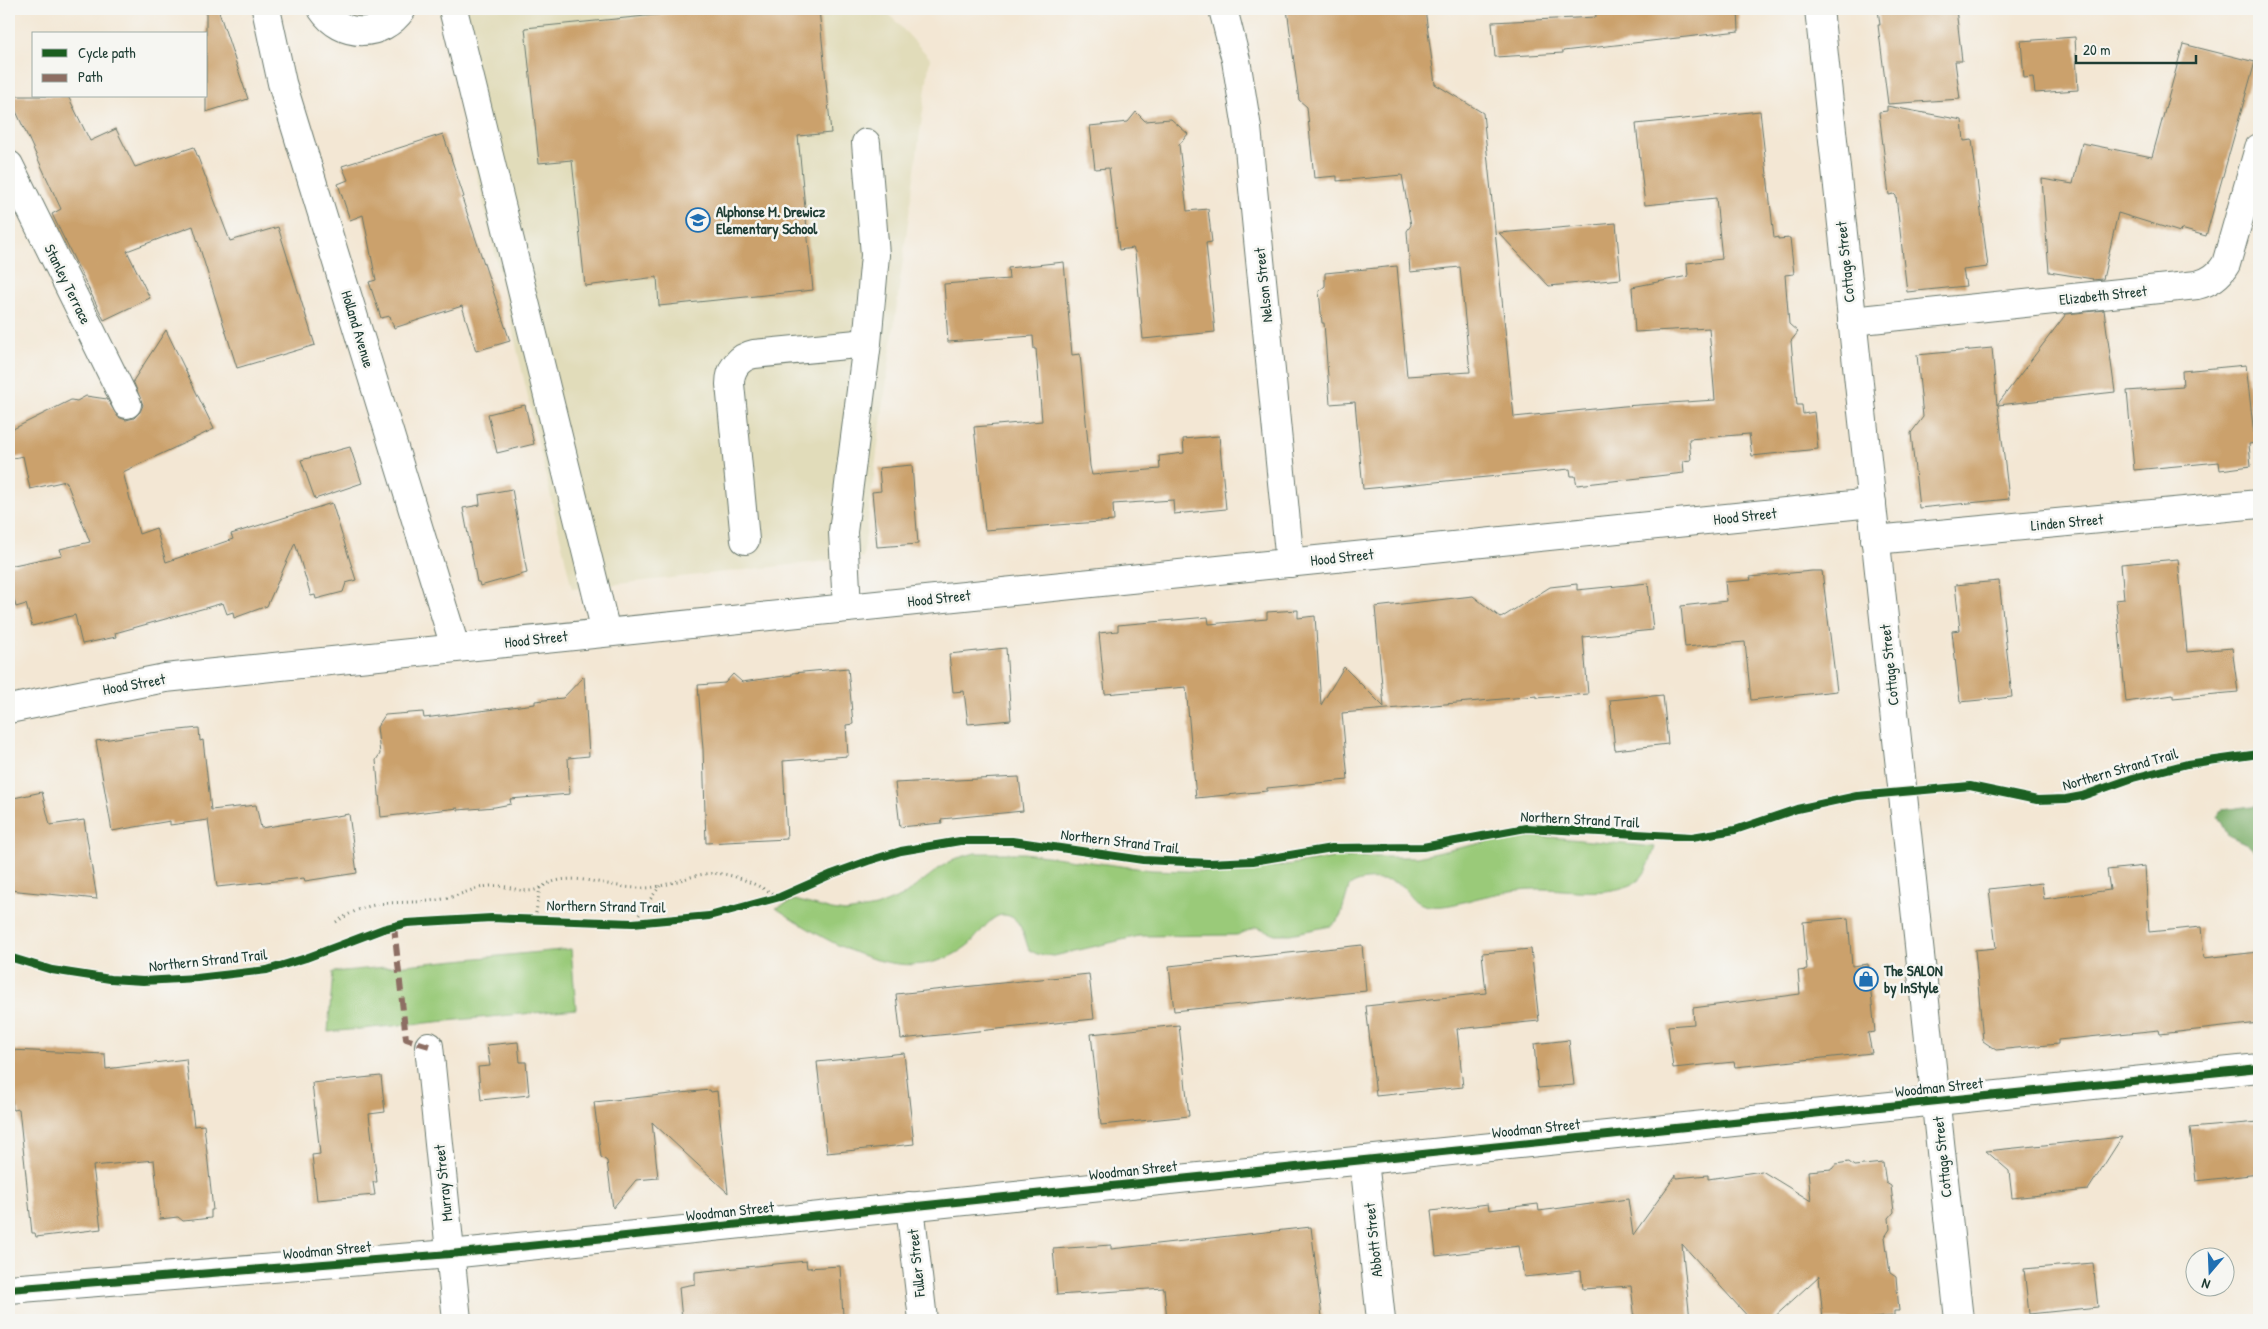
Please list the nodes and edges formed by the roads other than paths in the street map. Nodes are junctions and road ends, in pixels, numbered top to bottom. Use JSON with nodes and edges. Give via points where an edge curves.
{"nodes":[{"id":1,"x":266,"y":9,"type":"edge"},
{"id":2,"x":322,"y":9,"type":"edge"},
{"id":3,"x":402,"y":9,"type":"edge"},
{"id":4,"x":453,"y":9,"type":"edge"},
{"id":5,"x":1223,"y":9,"type":"edge"},
{"id":6,"x":1819,"y":9,"type":"edge"},
{"id":7,"x":866,"y":143,"type":"dead end"},
{"id":8,"x":2259,"y":148,"type":"edge"},
{"id":9,"x":9,"y":165,"type":"edge"},
{"id":10,"x":1852,"y":321,"type":"junction"},
{"id":11,"x":867,"y":343,"type":"junction"},
{"id":12,"x":128,"y":404,"type":"dead end"},
{"id":13,"x":1872,"y":503,"type":"junction"},
{"id":14,"x":2259,"y":504,"type":"edge"},
{"id":15,"x":745,"y":540,"type":"dead end"},
{"id":16,"x":1875,"y":540,"type":"junction"},
{"id":17,"x":1290,"y":563,"type":"junction"},
{"id":18,"x":848,"y":608,"type":"junction"},
{"id":19,"x":606,"y":632,"type":"junction"},
{"id":20,"x":455,"y":647,"type":"junction"},
{"id":21,"x":9,"y":709,"type":"edge"},
{"id":22,"x":429,"y":1046,"type":"dead end"},
{"id":23,"x":2259,"y":1068,"type":"edge"},
{"id":24,"x":1936,"y":1101,"type":"junction"},
{"id":25,"x":1364,"y":1160,"type":"junction"},
{"id":26,"x":910,"y":1206,"type":"junction"},
{"id":27,"x":450,"y":1254,"type":"junction"},
{"id":28,"x":9,"y":1289,"type":"edge"},
{"id":29,"x":458,"y":1320,"type":"edge"},
{"id":30,"x":922,"y":1320,"type":"edge"},
{"id":31,"x":1381,"y":1320,"type":"edge"},
{"id":32,"x":1959,"y":1320,"type":"edge"}],
"edges":[{"from":1,"to":20,"type":"street","name":"Holland Avenue","via":[[282,83]]},
{"from":2,"to":3,"type":"street","via":[[337,26],[363,31],[386,25]]},
{"from":4,"to":19,"type":"street"},
{"from":5,"to":17,"type":"street","name":"Nelson Street","via":[[1236,60],[1246,128]]},
{"from":6,"to":10,"type":"street","name":"Cottage Street"},
{"from":7,"to":11,"type":"street","via":[[875,255]]},
{"from":8,"to":10,"type":"street","name":"Elizabeth Street","via":[[2226,264],[2216,277],[2207,282]]},
{"from":9,"to":12,"type":"street","name":"Stanley Terrace"},
{"from":10,"to":13,"type":"street","name":"Cottage Street"},
{"from":11,"to":15,"type":"street","via":[[754,354],[736,364],[730,384]]},
{"from":11,"to":18,"type":"street","via":[[843,532]]},
{"from":13,"to":16,"type":"street","name":"Cottage Street"},
{"from":13,"to":17,"type":"street","name":"Hood Street"},
{"from":14,"to":16,"type":"street","name":"Linden Street"},
{"from":16,"to":24,"type":"street","name":"Cottage Street"},
{"from":17,"to":18,"type":"street","name":"Hood Street"},
{"from":18,"to":19,"type":"street","name":"Hood Street"},
{"from":19,"to":20,"type":"street","name":"Hood Street"},
{"from":20,"to":21,"type":"street","name":"Hood Street","via":[[165,678]]},
{"from":22,"to":27,"type":"street","name":"Murray Street"},
{"from":23,"to":24,"type":"street","name":"Woodman Street"},
{"from":24,"to":25,"type":"street","name":"Woodman Street"},
{"from":24,"to":32,"type":"street","name":"Cottage Street"},
{"from":25,"to":26,"type":"street","name":"Woodman Street"},
{"from":25,"to":31,"type":"street","name":"Abbott Street"},
{"from":26,"to":27,"type":"street","name":"Woodman Street"},
{"from":26,"to":30,"type":"street","name":"Fuller Street"},
{"from":27,"to":28,"type":"street","name":"Woodman Street"},
{"from":27,"to":29,"type":"street","name":"Murray Street"}]}
